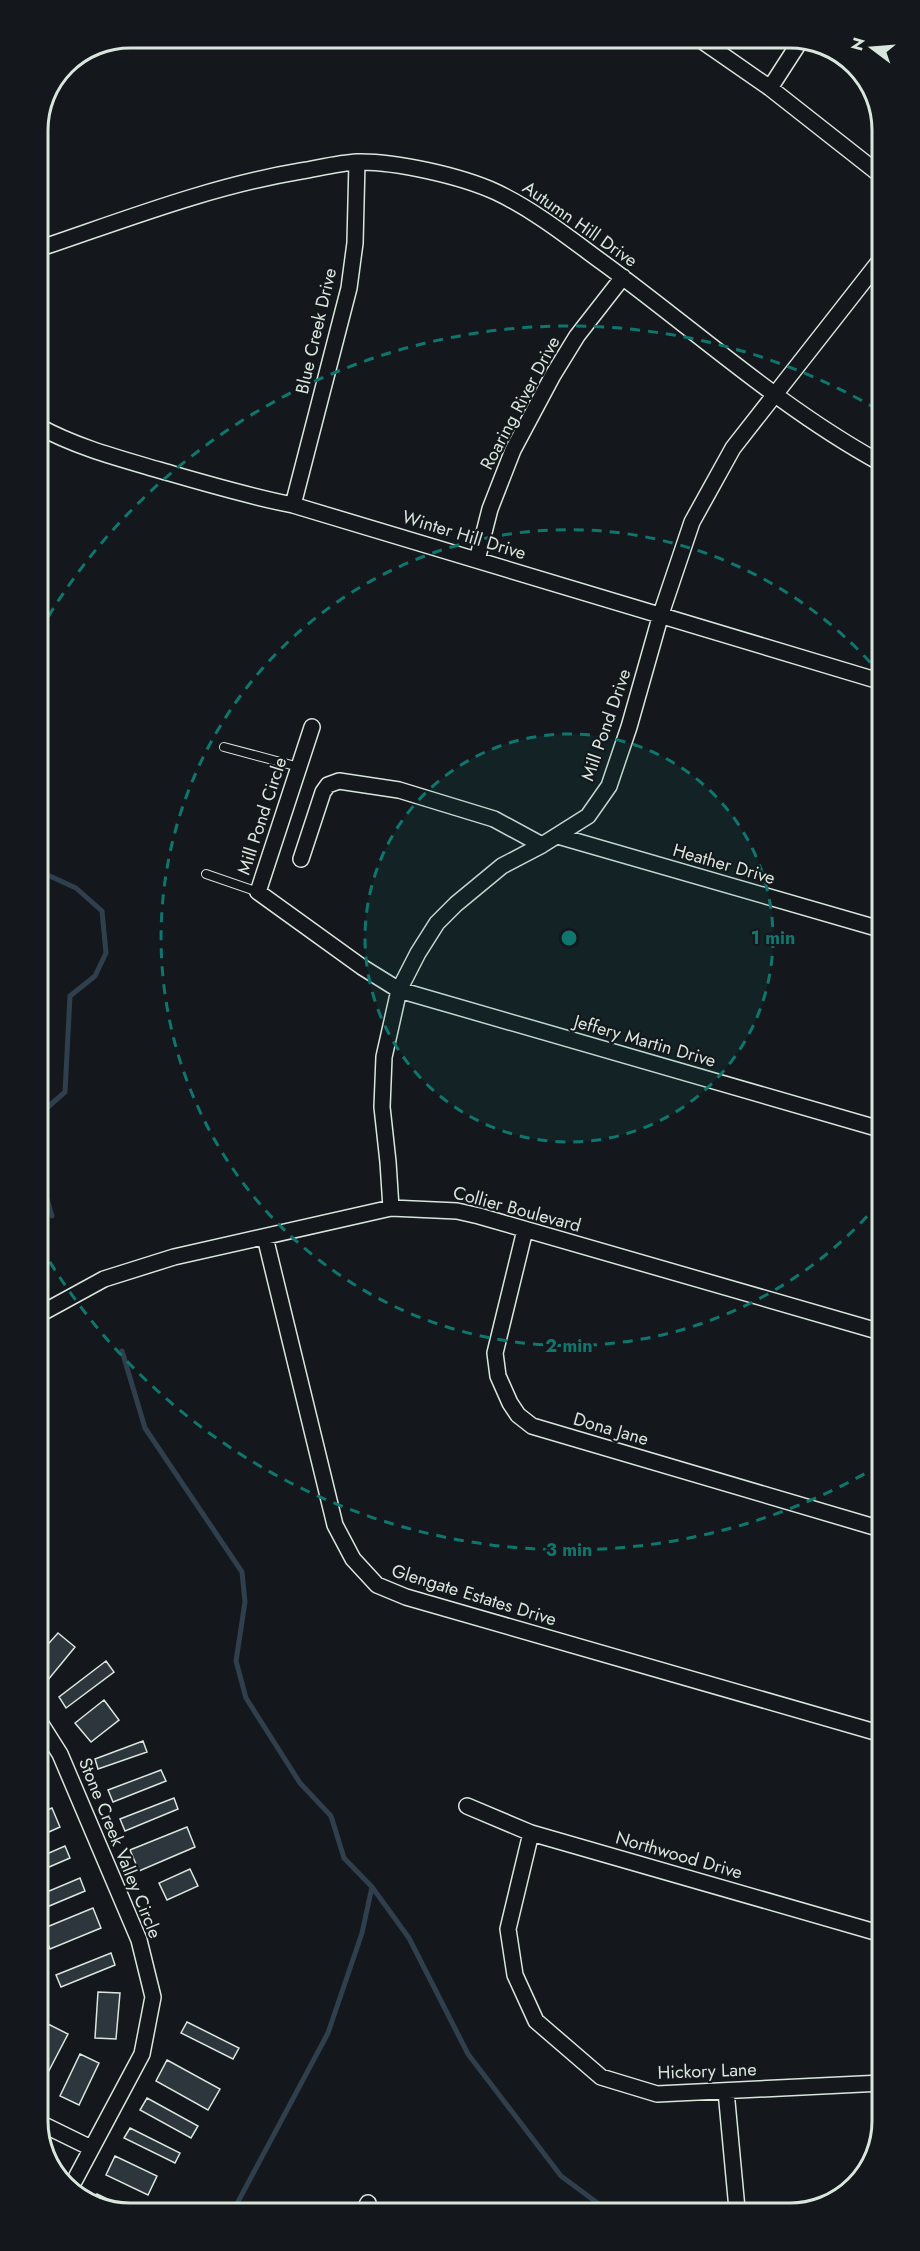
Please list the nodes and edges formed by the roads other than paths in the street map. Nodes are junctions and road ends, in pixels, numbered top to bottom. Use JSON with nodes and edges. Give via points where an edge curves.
{"nodes":[{"id":1,"x":712,"y":48,"type":"edge"},
{"id":2,"x":796,"y":48,"type":"edge"},
{"id":3,"x":770,"y":88,"type":"junction"},
{"id":4,"x":357,"y":162,"type":"junction"},
{"id":5,"x":872,"y":168,"type":"edge"},
{"id":6,"x":48,"y":246,"type":"edge"},
{"id":7,"x":872,"y":271,"type":"edge"},
{"id":8,"x":623,"y":277,"type":"junction"},
{"id":9,"x":774,"y":395,"type":"junction"},
{"id":10,"x":48,"y":431,"type":"edge"},
{"id":11,"x":872,"y":458,"type":"edge"},
{"id":12,"x":293,"y":505,"type":"junction"},
{"id":13,"x":477,"y":560,"type":"junction"},
{"id":14,"x":661,"y":614,"type":"junction"},
{"id":15,"x":872,"y":679,"type":"edge"},
{"id":16,"x":312,"y":727,"type":"dead end"},
{"id":17,"x":224,"y":747,"type":"dead end"},
{"id":18,"x":299,"y":767,"type":"junction"},
{"id":19,"x":558,"y":836,"type":"junction"},
{"id":20,"x":542,"y":846,"type":"junction"},
{"id":21,"x":301,"y":859,"type":"dead end"},
{"id":22,"x":206,"y":874,"type":"dead end"},
{"id":23,"x":258,"y":892,"type":"junction"},
{"id":24,"x":872,"y":926,"type":"edge"},
{"id":25,"x":399,"y":990,"type":"junction"},
{"id":26,"x":872,"y":1127,"type":"edge"},
{"id":27,"x":391,"y":1208,"type":"junction"},
{"id":28,"x":525,"y":1230,"type":"junction"},
{"id":29,"x":265,"y":1237,"type":"junction"},
{"id":30,"x":48,"y":1310,"type":"edge"},
{"id":31,"x":872,"y":1329,"type":"edge"},
{"id":32,"x":872,"y":1526,"type":"edge"},
{"id":33,"x":872,"y":1731,"type":"edge"},
{"id":34,"x":48,"y":1736,"type":"edge"},
{"id":35,"x":467,"y":1806,"type":"dead end"},
{"id":36,"x":531,"y":1833,"type":"junction"},
{"id":37,"x":872,"y":1931,"type":"edge"},
{"id":38,"x":872,"y":2084,"type":"edge"},
{"id":39,"x":726,"y":2091,"type":"junction"},
{"id":40,"x":49,"y":2127,"type":"edge"},
{"id":41,"x":91,"y":2148,"type":"junction"},
{"id":42,"x":74,"y":2181,"type":"edge"},
{"id":43,"x":736,"y":2203,"type":"edge"}],
"edges":[{"from":1,"to":3,"type":"street"},
{"from":2,"to":3,"type":"street"},
{"from":3,"to":5,"type":"street"},
{"from":4,"to":6,"type":"street","name":"Autumn Hill Drive","via":[[275,176],[198,196]]},
{"from":4,"to":8,"type":"street","name":"Autumn Hill Drive","via":[[444,174],[494,191],[541,218]]},
{"from":4,"to":12,"type":"street","name":"Blue Creek Drive","via":[[355,243],[349,288]]},
{"from":7,"to":9,"type":"street","name":"Mill Pond Drive"},
{"from":8,"to":9,"type":"street","name":"Autumn Hill Drive"},
{"from":8,"to":13,"type":"street","name":"Roaring River Drive","via":[[577,336],[513,450],[490,509]]},
{"from":9,"to":11,"type":"street","name":"Autumn Hill Drive"},
{"from":9,"to":14,"type":"street","name":"Mill Pond Drive","via":[[733,448],[692,522]]},
{"from":10,"to":12,"type":"street","name":"Winter Hill Drive","via":[[105,454]]},
{"from":12,"to":13,"type":"street","name":"Winter Hill Drive"},
{"from":13,"to":14,"type":"street","name":"Winter Hill Drive"},
{"from":14,"to":15,"type":"street","name":"Winter Hill Drive"},
{"from":14,"to":19,"type":"street","name":"Mill Pond Drive","via":[[609,786],[588,816]]},
{"from":16,"to":18,"type":"street","name":"Mill Pond Circle"},
{"from":17,"to":18,"type":"lane"},
{"from":18,"to":23,"type":"street","name":"Mill Pond Circle"},
{"from":19,"to":20,"type":"street","name":"Mill Pond Drive"},
{"from":19,"to":24,"type":"street","name":"Heather Drive"},
{"from":20,"to":21,"type":"street","via":[[494,819],[451,805],[399,790],[339,781],[328,784],[323,792]]},
{"from":20,"to":25,"type":"street","name":"Mill Pond Drive","via":[[490,875],[437,922]]},
{"from":22,"to":23,"type":"lane"},
{"from":23,"to":25,"type":"street","name":"Mill Pond Circle"},
{"from":25,"to":26,"type":"street","name":"Jeffery Martin Drive"},
{"from":25,"to":27,"type":"street","name":"Mill Pond Drive","via":[[382,1082]]},
{"from":27,"to":28,"type":"street","name":"Collier Boulevard","via":[[457,1211]]},
{"from":27,"to":29,"type":"street","name":"Collier Boulevard"},
{"from":28,"to":31,"type":"street","name":"Collier Boulevard"},
{"from":28,"to":32,"type":"street","name":"Dona Jane","via":[[495,1353],[498,1376],[518,1415],[532,1426]]},
{"from":29,"to":30,"type":"street","name":"Collier Boulevard","via":[[174,1257],[104,1278]]},
{"from":29,"to":33,"type":"street","name":"Glengate Estates Drive","via":[[335,1525],[352,1559],[377,1585],[406,1597]]},
{"from":34,"to":41,"type":"street","name":"Stone Creek Valley Circle","via":[[60,1754],[139,1940],[153,1997],[142,2054]]},
{"from":35,"to":36,"type":"street","name":"Northwood Drive"},
{"from":36,"to":37,"type":"street","name":"Northwood Drive"},
{"from":36,"to":39,"type":"street","name":"Hickory Lane","via":[[508,1929],[514,1976],[536,2022],[601,2077],[657,2094]]},
{"from":38,"to":39,"type":"street","name":"Hickory Lane"},
{"from":39,"to":43,"type":"street"},
{"from":40,"to":41,"type":"street"},
{"from":41,"to":42,"type":"street","name":"Stone Creek Valley Circle"}]}
